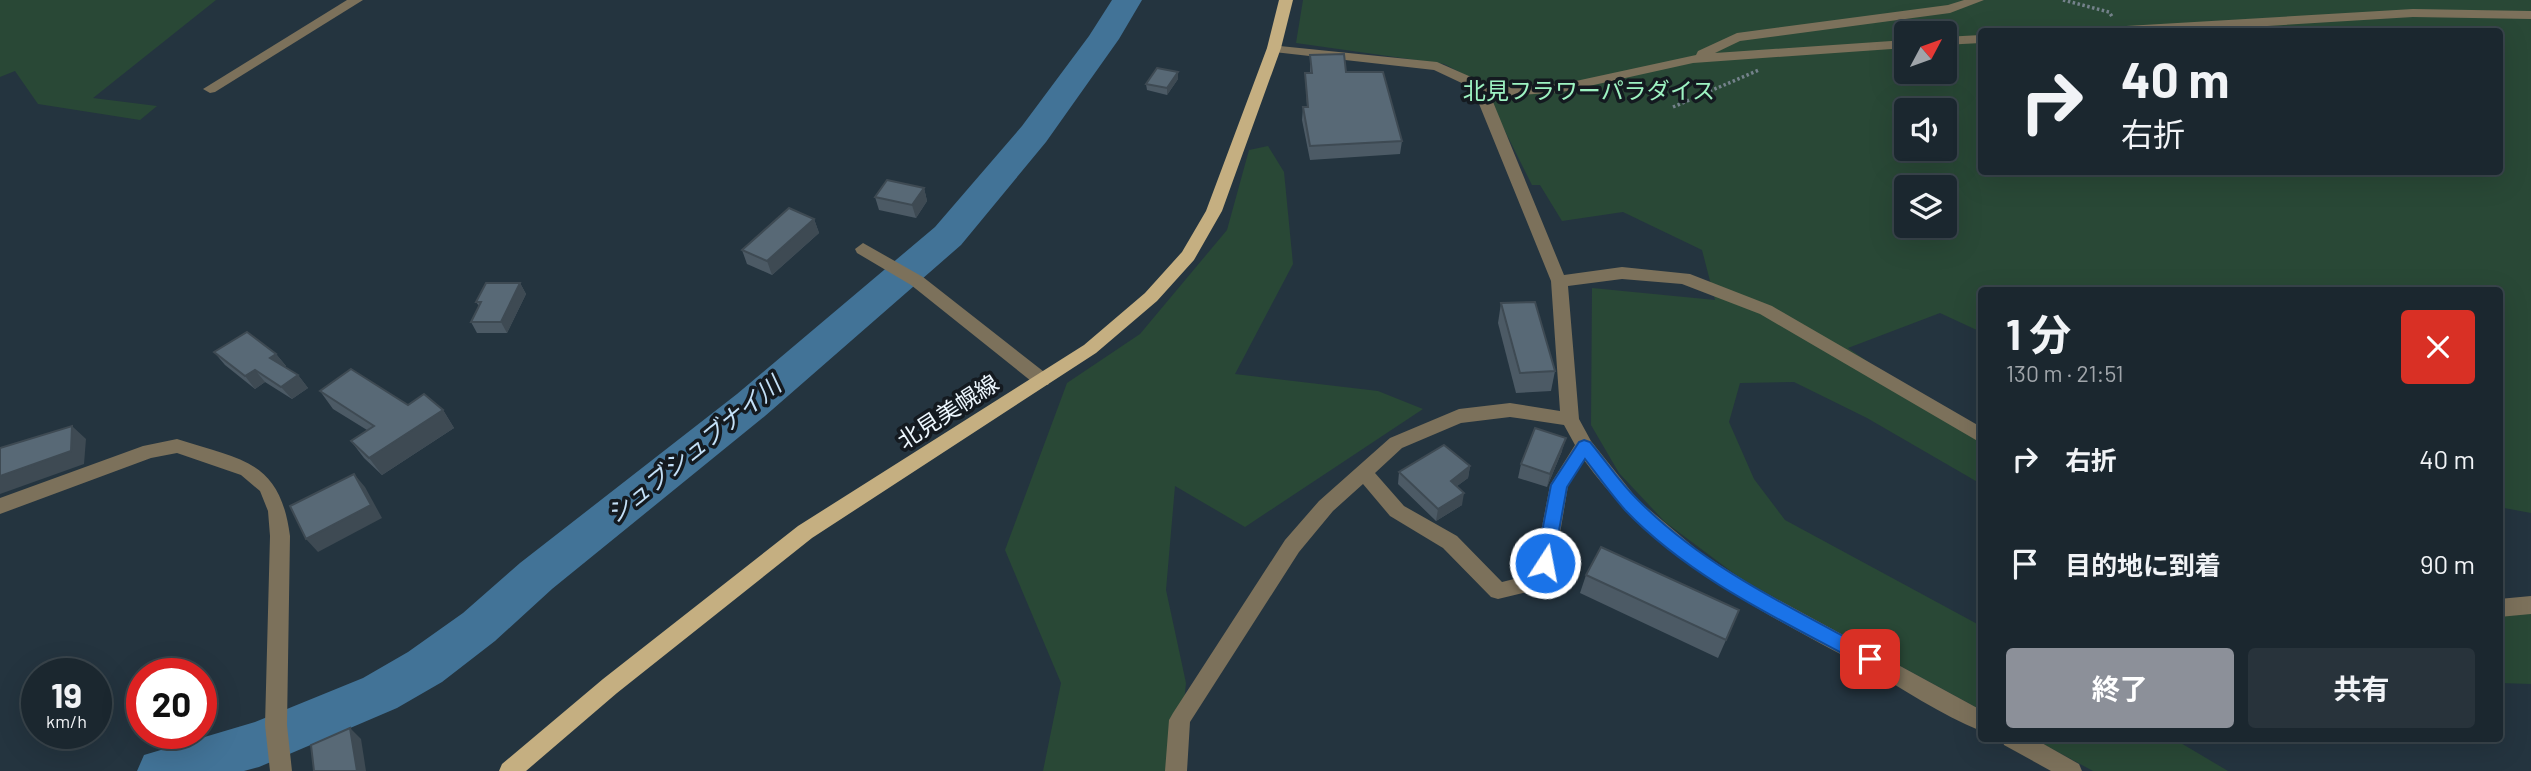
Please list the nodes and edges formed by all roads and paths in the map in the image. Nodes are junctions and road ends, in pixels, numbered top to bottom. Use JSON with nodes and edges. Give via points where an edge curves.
{"nodes":[{"id":1,"x":356,"y":0,"type":"edge"},
{"id":2,"x":1286,"y":0,"type":"edge"},
{"id":3,"x":1978,"y":0,"type":"edge"},
{"id":4,"x":2063,"y":0,"type":"edge"},
{"id":5,"x":2531,"y":15,"type":"edge"},
{"id":6,"x":2120,"y":28,"type":"edge"},
{"id":7,"x":2155,"y":28,"type":"edge"},
{"id":8,"x":1978,"y":39,"type":"edge"},
{"id":9,"x":1957,"y":40,"type":"edge"},
{"id":10,"x":1894,"y":45,"type":"edge"},
{"id":11,"x":1274,"y":48,"type":"junction"},
{"id":12,"x":1693,"y":59,"type":"junction"},
{"id":13,"x":1771,"y":65,"type":"dead end"},
{"id":14,"x":210,"y":89,"type":"dead end"},
{"id":15,"x":1482,"y":93,"type":"junction"},
{"id":16,"x":1673,"y":107,"type":"dead end"},
{"id":17,"x":863,"y":248,"type":"dead end"},
{"id":18,"x":1559,"y":281,"type":"junction"},
{"id":19,"x":1042,"y":380,"type":"junction"},
{"id":20,"x":1570,"y":419,"type":"junction"},
{"id":21,"x":1978,"y":434,"type":"edge"},
{"id":22,"x":1584,"y":446,"type":"junction"},
{"id":23,"x":1363,"y":472,"type":"junction"},
{"id":24,"x":0,"y":506,"type":"edge"},
{"id":25,"x":2531,"y":605,"type":"edge"},
{"id":26,"x":2503,"y":608,"type":"edge"},
{"id":27,"x":1978,"y":719,"type":"edge"},
{"id":28,"x":2019,"y":742,"type":"edge"},
{"id":29,"x":280,"y":768,"type":"edge"},
{"id":30,"x":510,"y":771,"type":"edge"},
{"id":31,"x":1176,"y":771,"type":"edge"},
{"id":32,"x":2071,"y":771,"type":"edge"}],
"edges":[{"from":1,"to":14,"type":"street"},
{"from":2,"to":11,"type":"main road","name":"北見美幌線"},
{"from":3,"to":12,"type":"street","via":[[1950,9],[1737,37]]},
{"from":4,"to":6,"type":"path","via":[[2109,12]]},
{"from":5,"to":7,"type":"street","via":[[2413,13]]},
{"from":8,"to":9,"type":"street"},
{"from":10,"to":12,"type":"street"},
{"from":11,"to":15,"type":"street","via":[[1437,66],[1466,79]]},
{"from":11,"to":19,"type":"main road","name":"北見美幌線","via":[[1214,211],[1188,256],[1151,297],[1100,341]]},
{"from":12,"to":15,"type":"street","via":[[1562,88]]},
{"from":13,"to":16,"type":"path"},
{"from":15,"to":18,"type":"street"},
{"from":17,"to":19,"type":"street","via":[[917,281]]},
{"from":18,"to":20,"type":"street"},
{"from":18,"to":21,"type":"street","via":[[1622,273],[1684,278],[1766,310]]},
{"from":19,"to":30,"type":"main road","name":"北見美幌線","via":[[805,532]]},
{"from":20,"to":22,"type":"street"},
{"from":20,"to":23,"type":"street","via":[[1510,410],[1459,416],[1396,443]]},
{"from":22,"to":23,"type":"street","via":[[1559,485],[1545,563],[1537,582],[1498,591],[1450,542],[1397,511]]},
{"from":22,"to":27,"type":"street","via":[[1631,505],[1694,559]]},
{"from":23,"to":31,"type":"street","via":[[1292,546],[1180,720]]},
{"from":24,"to":29,"type":"street","via":[[149,451],[177,446],[248,470],[267,487],[277,511],[280,536],[276,725]]},
{"from":25,"to":26,"type":"street"},
{"from":28,"to":32,"type":"street"}]}
